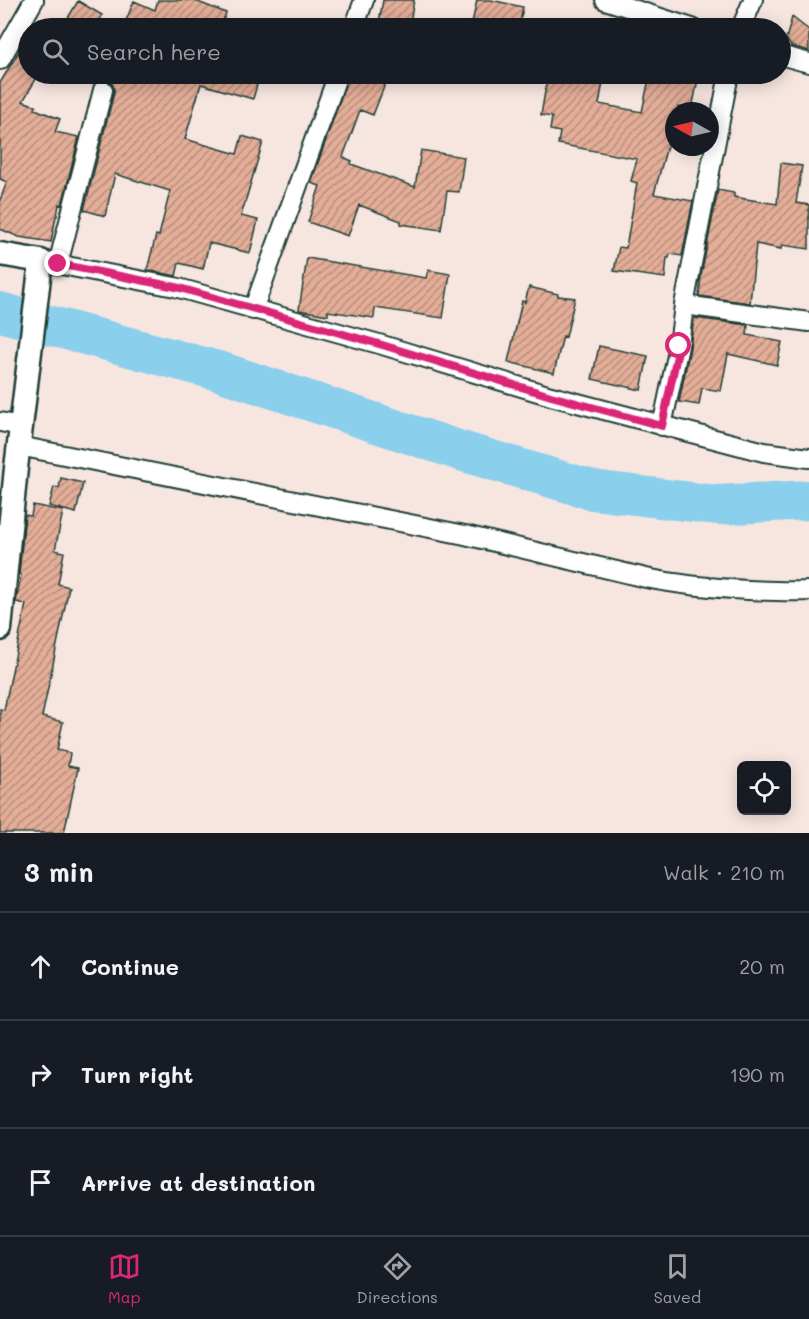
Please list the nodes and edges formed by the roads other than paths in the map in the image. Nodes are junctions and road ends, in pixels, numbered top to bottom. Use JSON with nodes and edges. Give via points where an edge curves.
{"nodes":[{"id":1,"x":34,"y":0,"type":"edge"},
{"id":2,"x":364,"y":0,"type":"edge"},
{"id":3,"x":605,"y":0,"type":"edge"},
{"id":4,"x":753,"y":0,"type":"edge"},
{"id":5,"x":24,"y":18,"type":"edge"},
{"id":6,"x":358,"y":18,"type":"edge"},
{"id":7,"x":661,"y":18,"type":"edge"},
{"id":8,"x":745,"y":18,"type":"edge"},
{"id":9,"x":18,"y":28,"type":"edge"},
{"id":10,"x":791,"y":59,"type":"edge"},
{"id":11,"x":0,"y":60,"type":"edge"},
{"id":12,"x":809,"y":63,"type":"edge"},
{"id":13,"x":334,"y":84,"type":"edge"},
{"id":14,"x":727,"y":84,"type":"edge"},
{"id":15,"x":103,"y":90,"type":"dead end"},
{"id":16,"x":0,"y":254,"type":"edge"},
{"id":17,"x":46,"y":266,"type":"junction"},
{"id":18,"x":684,"y":305,"type":"junction"},
{"id":19,"x":253,"y":310,"type":"junction"},
{"id":20,"x":809,"y":322,"type":"edge"},
{"id":21,"x":662,"y":426,"type":"junction"},
{"id":22,"x":13,"y":431,"type":"edge"},
{"id":23,"x":809,"y":458,"type":"edge"},
{"id":24,"x":809,"y":591,"type":"edge"},
{"id":25,"x":0,"y":629,"type":"edge"}],
"edges":[{"from":1,"to":5,"type":"street"},
{"from":2,"to":6,"type":"street"},
{"from":3,"to":7,"type":"street"},
{"from":4,"to":8,"type":"street"},
{"from":9,"to":11,"type":"street"},
{"from":10,"to":12,"type":"street"},
{"from":13,"to":19,"type":"street"},
{"from":14,"to":18,"type":"street"},
{"from":15,"to":17,"type":"street"},
{"from":16,"to":17,"type":"street"},
{"from":17,"to":19,"type":"street","via":[[176,287]]},
{"from":17,"to":22,"type":"street"},
{"from":18,"to":20,"type":"street"},
{"from":18,"to":21,"type":"street"},
{"from":19,"to":21,"type":"street"},
{"from":21,"to":23,"type":"street","via":[[764,452]]},
{"from":22,"to":24,"type":"street","via":[[673,584]]},
{"from":22,"to":25,"type":"street"}]}
